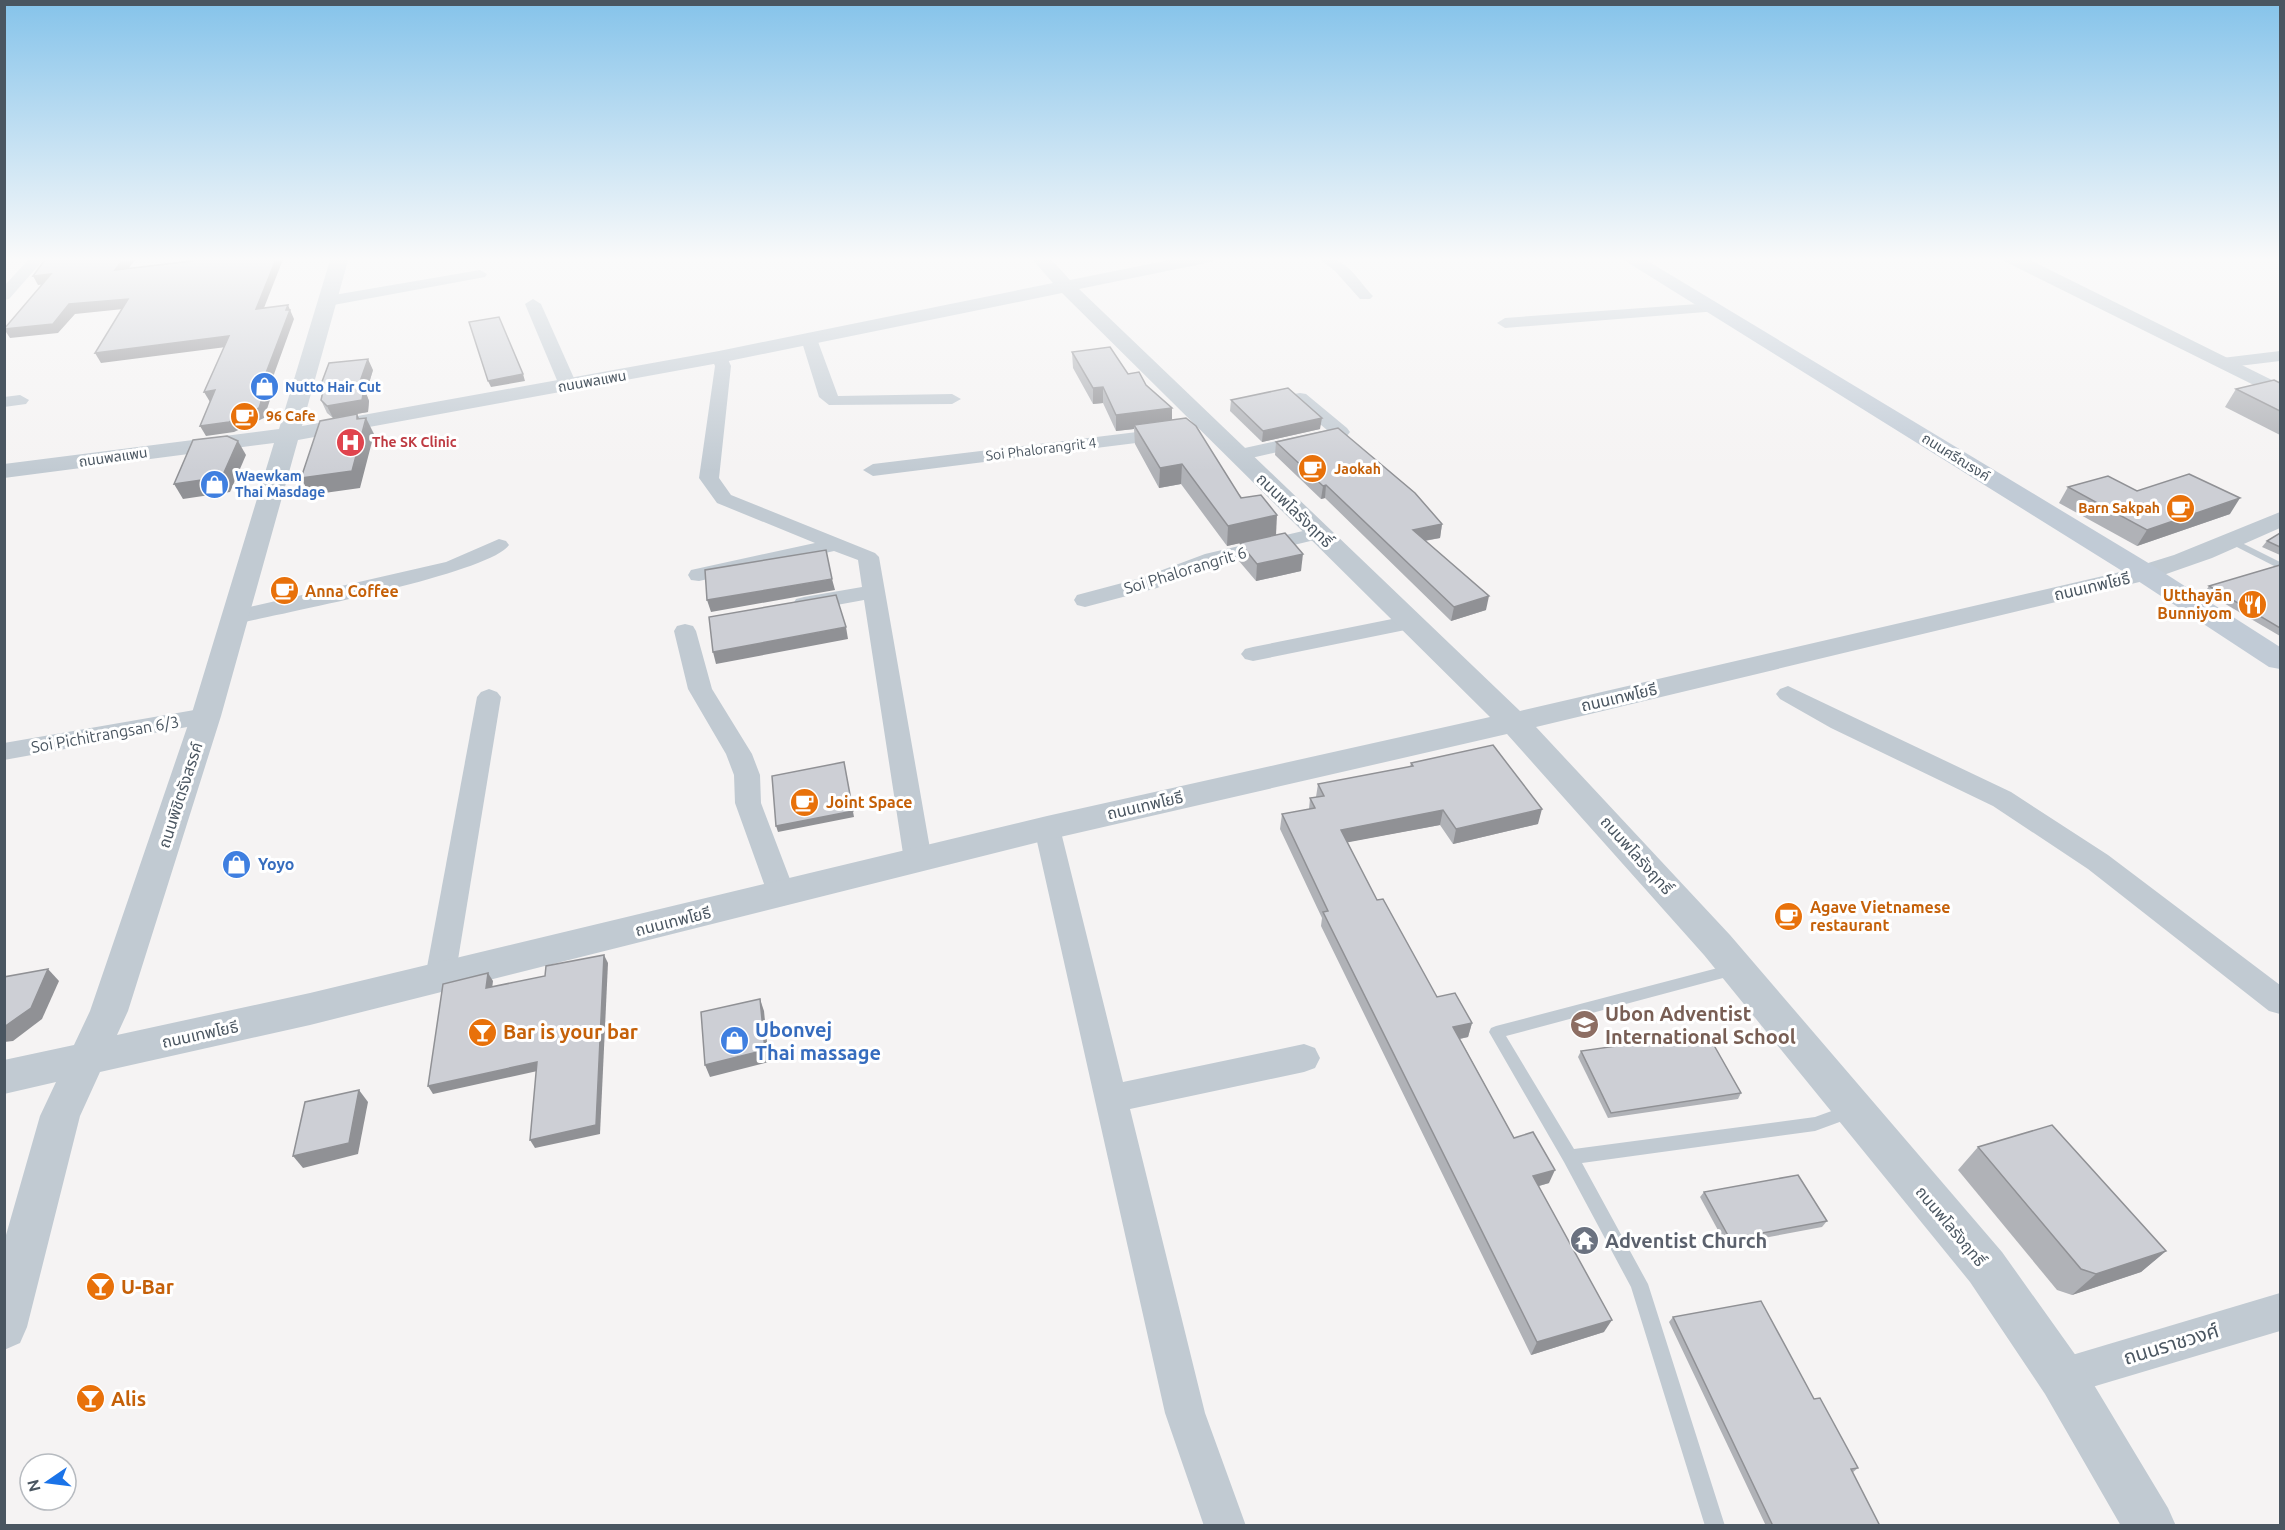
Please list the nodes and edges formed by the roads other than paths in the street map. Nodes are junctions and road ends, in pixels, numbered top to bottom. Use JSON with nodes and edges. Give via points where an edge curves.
{"nodes":[{"id":1,"x":320,"y":328,"type":"edge"},
{"id":2,"x":544,"y":328,"type":"edge"},
{"id":3,"x":861,"y":328,"type":"edge"},
{"id":4,"x":1108,"y":328,"type":"edge"},
{"id":5,"x":1745,"y":328,"type":"edge"},
{"id":6,"x":2153,"y":328,"type":"edge"},
{"id":7,"x":808,"y":339,"type":"junction"},
{"id":8,"x":2280,"y":356,"type":"edge"},
{"id":9,"x":719,"y":357,"type":"junction"},
{"id":10,"x":2222,"y":363,"type":"junction"},
{"id":11,"x":568,"y":385,"type":"junction"},
{"id":12,"x":2280,"y":392,"type":"edge"},
{"id":13,"x":1300,"y":398,"type":"edge"},
{"id":14,"x":952,"y":399,"type":"dead end"},
{"id":15,"x":1209,"y":427,"type":"junction"},
{"id":16,"x":1341,"y":432,"type":"junction"},
{"id":17,"x":290,"y":433,"type":"junction"},
{"id":18,"x":1357,"y":446,"type":"edge"},
{"id":19,"x":1238,"y":455,"type":"junction"},
{"id":20,"x":873,"y":470,"type":"dead end"},
{"id":21,"x":4,"y":471,"type":"edge"},
{"id":22,"x":2280,"y":519,"type":"edge"},
{"id":23,"x":1320,"y":533,"type":"junction"},
{"id":24,"x":2232,"y":541,"type":"junction"},
{"id":25,"x":837,"y":544,"type":"junction"},
{"id":26,"x":499,"y":545,"type":"dead end"},
{"id":27,"x":2280,"y":566,"type":"edge"},
{"id":28,"x":2145,"y":573,"type":"junction"},
{"id":29,"x":699,"y":575,"type":"dead end"},
{"id":30,"x":874,"y":592,"type":"junction"},
{"id":31,"x":1085,"y":600,"type":"dead end"},
{"id":32,"x":784,"y":608,"type":"edge"},
{"id":33,"x":236,"y":617,"type":"junction"},
{"id":34,"x":1412,"y":622,"type":"junction"},
{"id":35,"x":685,"y":631,"type":"dead end"},
{"id":36,"x":1253,"y":654,"type":"dead end"},
{"id":37,"x":2280,"y":660,"type":"edge"},
{"id":38,"x":1788,"y":694,"type":"dead end"},
{"id":39,"x":489,"y":697,"type":"dead end"},
{"id":40,"x":206,"y":716,"type":"junction"},
{"id":41,"x":1512,"y":721,"type":"junction"},
{"id":42,"x":4,"y":752,"type":"edge"},
{"id":43,"x":1047,"y":828,"type":"junction"},
{"id":44,"x":918,"y":860,"type":"junction"},
{"id":45,"x":782,"y":895,"type":"junction"},
{"id":46,"x":1737,"y":969,"type":"junction"},
{"id":47,"x":440,"y":978,"type":"junction"},
{"id":48,"x":2280,"y":1002,"type":"edge"},
{"id":49,"x":1304,"y":1058,"type":"dead end"},
{"id":50,"x":86,"y":1059,"type":"junction"},
{"id":51,"x":4,"y":1077,"type":"edge"},
{"id":52,"x":1111,"y":1099,"type":"junction"},
{"id":53,"x":1855,"y":1110,"type":"junction"},
{"id":54,"x":1570,"y":1157,"type":"junction"},
{"id":55,"x":2280,"y":1312,"type":"edge"},
{"id":56,"x":4,"y":1327,"type":"edge"},
{"id":57,"x":2062,"y":1377,"type":"junction"},
{"id":58,"x":1225,"y":1526,"type":"edge"},
{"id":59,"x":1716,"y":1526,"type":"edge"},
{"id":60,"x":2150,"y":1526,"type":"edge"}],
"edges":[{"from":1,"to":17,"type":"street","name":"ถนนพิชิตรังสรรค์"},
{"from":2,"to":11,"type":"street"},
{"from":3,"to":7,"type":"street","name":"ถนนพลแพน"},
{"from":4,"to":15,"type":"street","name":"ถนนพโลรังฤทธิ์"},
{"from":5,"to":28,"type":"main road","name":"ถนนศรีณรงค์"},
{"from":6,"to":10,"type":"street"},
{"from":7,"to":9,"type":"street","name":"ถนนพลแพน"},
{"from":7,"to":14,"type":"street","via":[[828,397],[835,401]]},
{"from":8,"to":10,"type":"street"},
{"from":9,"to":11,"type":"street","name":"ถนนพลแพน"},
{"from":9,"to":25,"type":"street","via":[[723,366],[709,478],[724,499]]},
{"from":10,"to":12,"type":"street"},
{"from":11,"to":17,"type":"street","name":"ถนนพลแพน","via":[[338,428]]},
{"from":13,"to":16,"type":"street"},
{"from":15,"to":19,"type":"street","name":"ถนนพโลรังฤทธิ์"},
{"from":15,"to":20,"type":"street","name":"Soi Phalorangrit 4"},
{"from":16,"to":18,"type":"street"},
{"from":16,"to":19,"type":"street"},
{"from":17,"to":21,"type":"street","name":"ถนนพลแพน"},
{"from":17,"to":33,"type":"street","name":"ถนนพิชิตรังสรรค์"},
{"from":19,"to":23,"type":"street","name":"ถนนพโลรังฤทธิ์"},
{"from":22,"to":24,"type":"street","name":"ถนนเทพโยธี"},
{"from":23,"to":31,"type":"street","name":"Soi Phalorangrit 6","via":[[1212,558],[1149,583]]},
{"from":23,"to":34,"type":"street","name":"ถนนพโลรังฤทธิ์"},
{"from":24,"to":27,"type":"lane"},
{"from":24,"to":28,"type":"street","name":"ถนนเทพโยธี"},
{"from":25,"to":29,"type":"street"},
{"from":25,"to":30,"type":"street","via":[[868,557]]},
{"from":26,"to":33,"type":"street","via":[[453,567]]},
{"from":28,"to":37,"type":"main road","name":"ถนนศรีณรงค์"},
{"from":28,"to":41,"type":"street","name":"ถนนเทพโยธี"},
{"from":30,"to":32,"type":"street"},
{"from":30,"to":44,"type":"street"},
{"from":33,"to":40,"type":"street","name":"ถนนพิชิตรังสรรค์"},
{"from":34,"to":36,"type":"street"},
{"from":34,"to":41,"type":"street","name":"ถนนพโลรังฤทธิ์"},
{"from":35,"to":45,"type":"street","via":[[700,689],[739,754],[747,775],[748,803]]},
{"from":38,"to":48,"type":"street","via":[[2002,799],[2098,862]]},
{"from":39,"to":47,"type":"street"},
{"from":40,"to":42,"type":"street","name":"Soi Pichitrangsan 6/3"},
{"from":40,"to":50,"type":"street","name":"ถนนพิชิตรังสรรค์","via":[[109,1011]]},
{"from":41,"to":43,"type":"street","name":"ถนนเทพโยธี"},
{"from":41,"to":46,"type":"street","name":"ถนนพโลรังฤทธิ์"},
{"from":43,"to":44,"type":"street","name":"ถนนเทพโยธี"},
{"from":43,"to":52,"type":"street"},
{"from":44,"to":45,"type":"street","name":"ถนนเทพโยธี"},
{"from":45,"to":47,"type":"street","name":"ถนนเทพโยธี"},
{"from":46,"to":53,"type":"street","name":"ถนนพโลรังฤทธิ์"},
{"from":46,"to":54,"type":"lane","via":[[1496,1032]]},
{"from":47,"to":50,"type":"street","name":"ถนนเทพโยธี"},
{"from":49,"to":52,"type":"street"},
{"from":50,"to":51,"type":"street","name":"ถนนเทพโยธี"},
{"from":50,"to":56,"type":"street","name":"ถนนพิชิตรังสรรค์","via":[[60,1116]]},
{"from":52,"to":58,"type":"street","via":[[1185,1413]]},
{"from":53,"to":54,"type":"lane","via":[[1815,1124]]},
{"from":53,"to":57,"type":"street","name":"ถนนพโลรังฤทธิ์","via":[[1986,1267]]},
{"from":54,"to":59,"type":"lane","via":[[1639,1284]]},
{"from":55,"to":57,"type":"street","name":"ถนนราชวงศ์"},
{"from":57,"to":60,"type":"street","name":"ถนนพโลรังฤทธิ์"}]}
